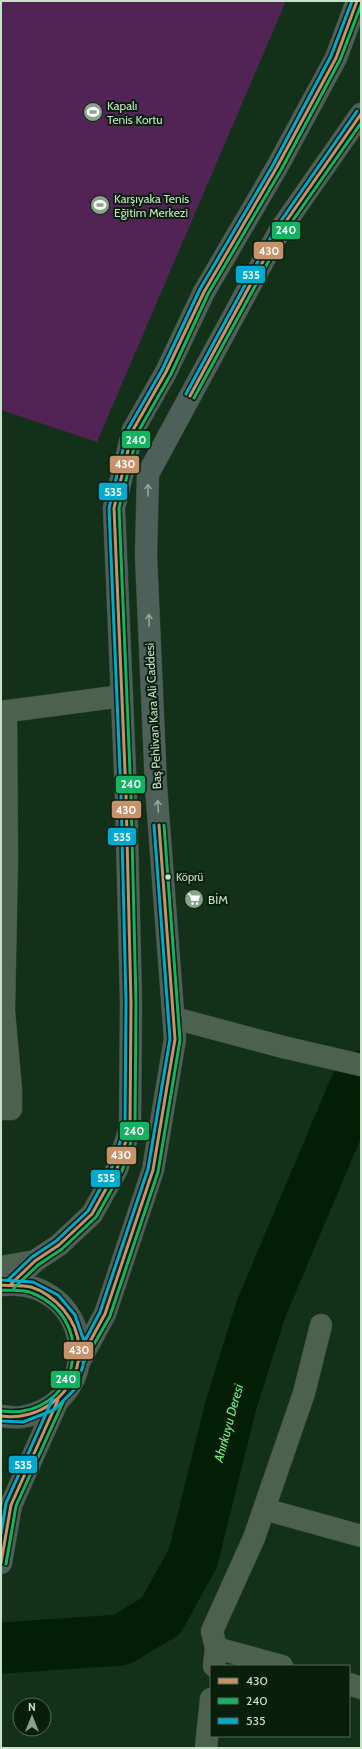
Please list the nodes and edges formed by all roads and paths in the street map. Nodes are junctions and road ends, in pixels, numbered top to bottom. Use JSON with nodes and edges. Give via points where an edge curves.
{"nodes":[{"id":1,"x":357,"y":1,"type":"edge"},
{"id":2,"x":361,"y":114,"type":"edge"},
{"id":3,"x":122,"y":696,"type":"junction"},
{"id":4,"x":3,"y":712,"type":"edge"},
{"id":5,"x":174,"y":1018,"type":"junction"},
{"id":6,"x":361,"y":1065,"type":"edge"},
{"id":7,"x":1,"y":1109,"type":"edge"},
{"id":8,"x":4,"y":1279,"type":"edge"},
{"id":9,"x":321,"y":1325,"type":"dead end"},
{"id":10,"x":80,"y":1360,"type":"junction"},
{"id":11,"x":58,"y":1400,"type":"junction"},
{"id":12,"x":1,"y":1416,"type":"edge"},
{"id":13,"x":264,"y":1509,"type":"junction"},
{"id":14,"x":361,"y":1536,"type":"edge"},
{"id":15,"x":1,"y":1563,"type":"edge"},
{"id":16,"x":215,"y":1657,"type":"edge"},
{"id":17,"x":275,"y":1665,"type":"edge"},
{"id":18,"x":350,"y":1684,"type":"edge"},
{"id":19,"x":361,"y":1688,"type":"edge"},
{"id":20,"x":210,"y":1708,"type":"edge"},
{"id":21,"x":206,"y":1748,"type":"edge"}],
"edges":[{"from":1,"to":3,"type":"main road","via":[[336,58],[277,167],[204,292],[166,372],[133,430],[114,508]]},
{"from":5,"to":2,"type":"main road","name":"Baş Pehlivan Kara Ali Caddesi","one_way":true,"via":[[156,786],[146,555],[148,474],[280,230]]},
{"from":3,"to":4,"type":"street"},
{"from":3,"to":8,"type":"main road","via":[[131,1002],[130,1128],[117,1169],[92,1214],[60,1245]]},
{"from":4,"to":7,"type":"street","via":[[7,859],[4,1012],[11,1109]]},
{"from":5,"to":6,"type":"street"},
{"from":5,"to":10,"type":"main road","name":"Baş Pehlivan Kara Ali Caddesi","via":[[175,1039],[153,1170],[105,1314]]},
{"from":8,"to":10,"type":"main road","via":[[34,1288],[55,1298],[70,1315],[79,1337]]},
{"from":9,"to":13,"type":"street","via":[[304,1393]]},
{"from":10,"to":11,"type":"main road","via":[[73,1382]]},
{"from":11,"to":12,"type":"main road","via":[[34,1414],[21,1417]]},
{"from":11,"to":15,"type":"main road","via":[[11,1505]]},
{"from":13,"to":14,"type":"street"},
{"from":13,"to":16,"type":"street","via":[[254,1538],[212,1631]]},
{"from":16,"to":17,"type":"street"},
{"from":18,"to":19,"type":"street"},
{"from":20,"to":21,"type":"street"}]}
